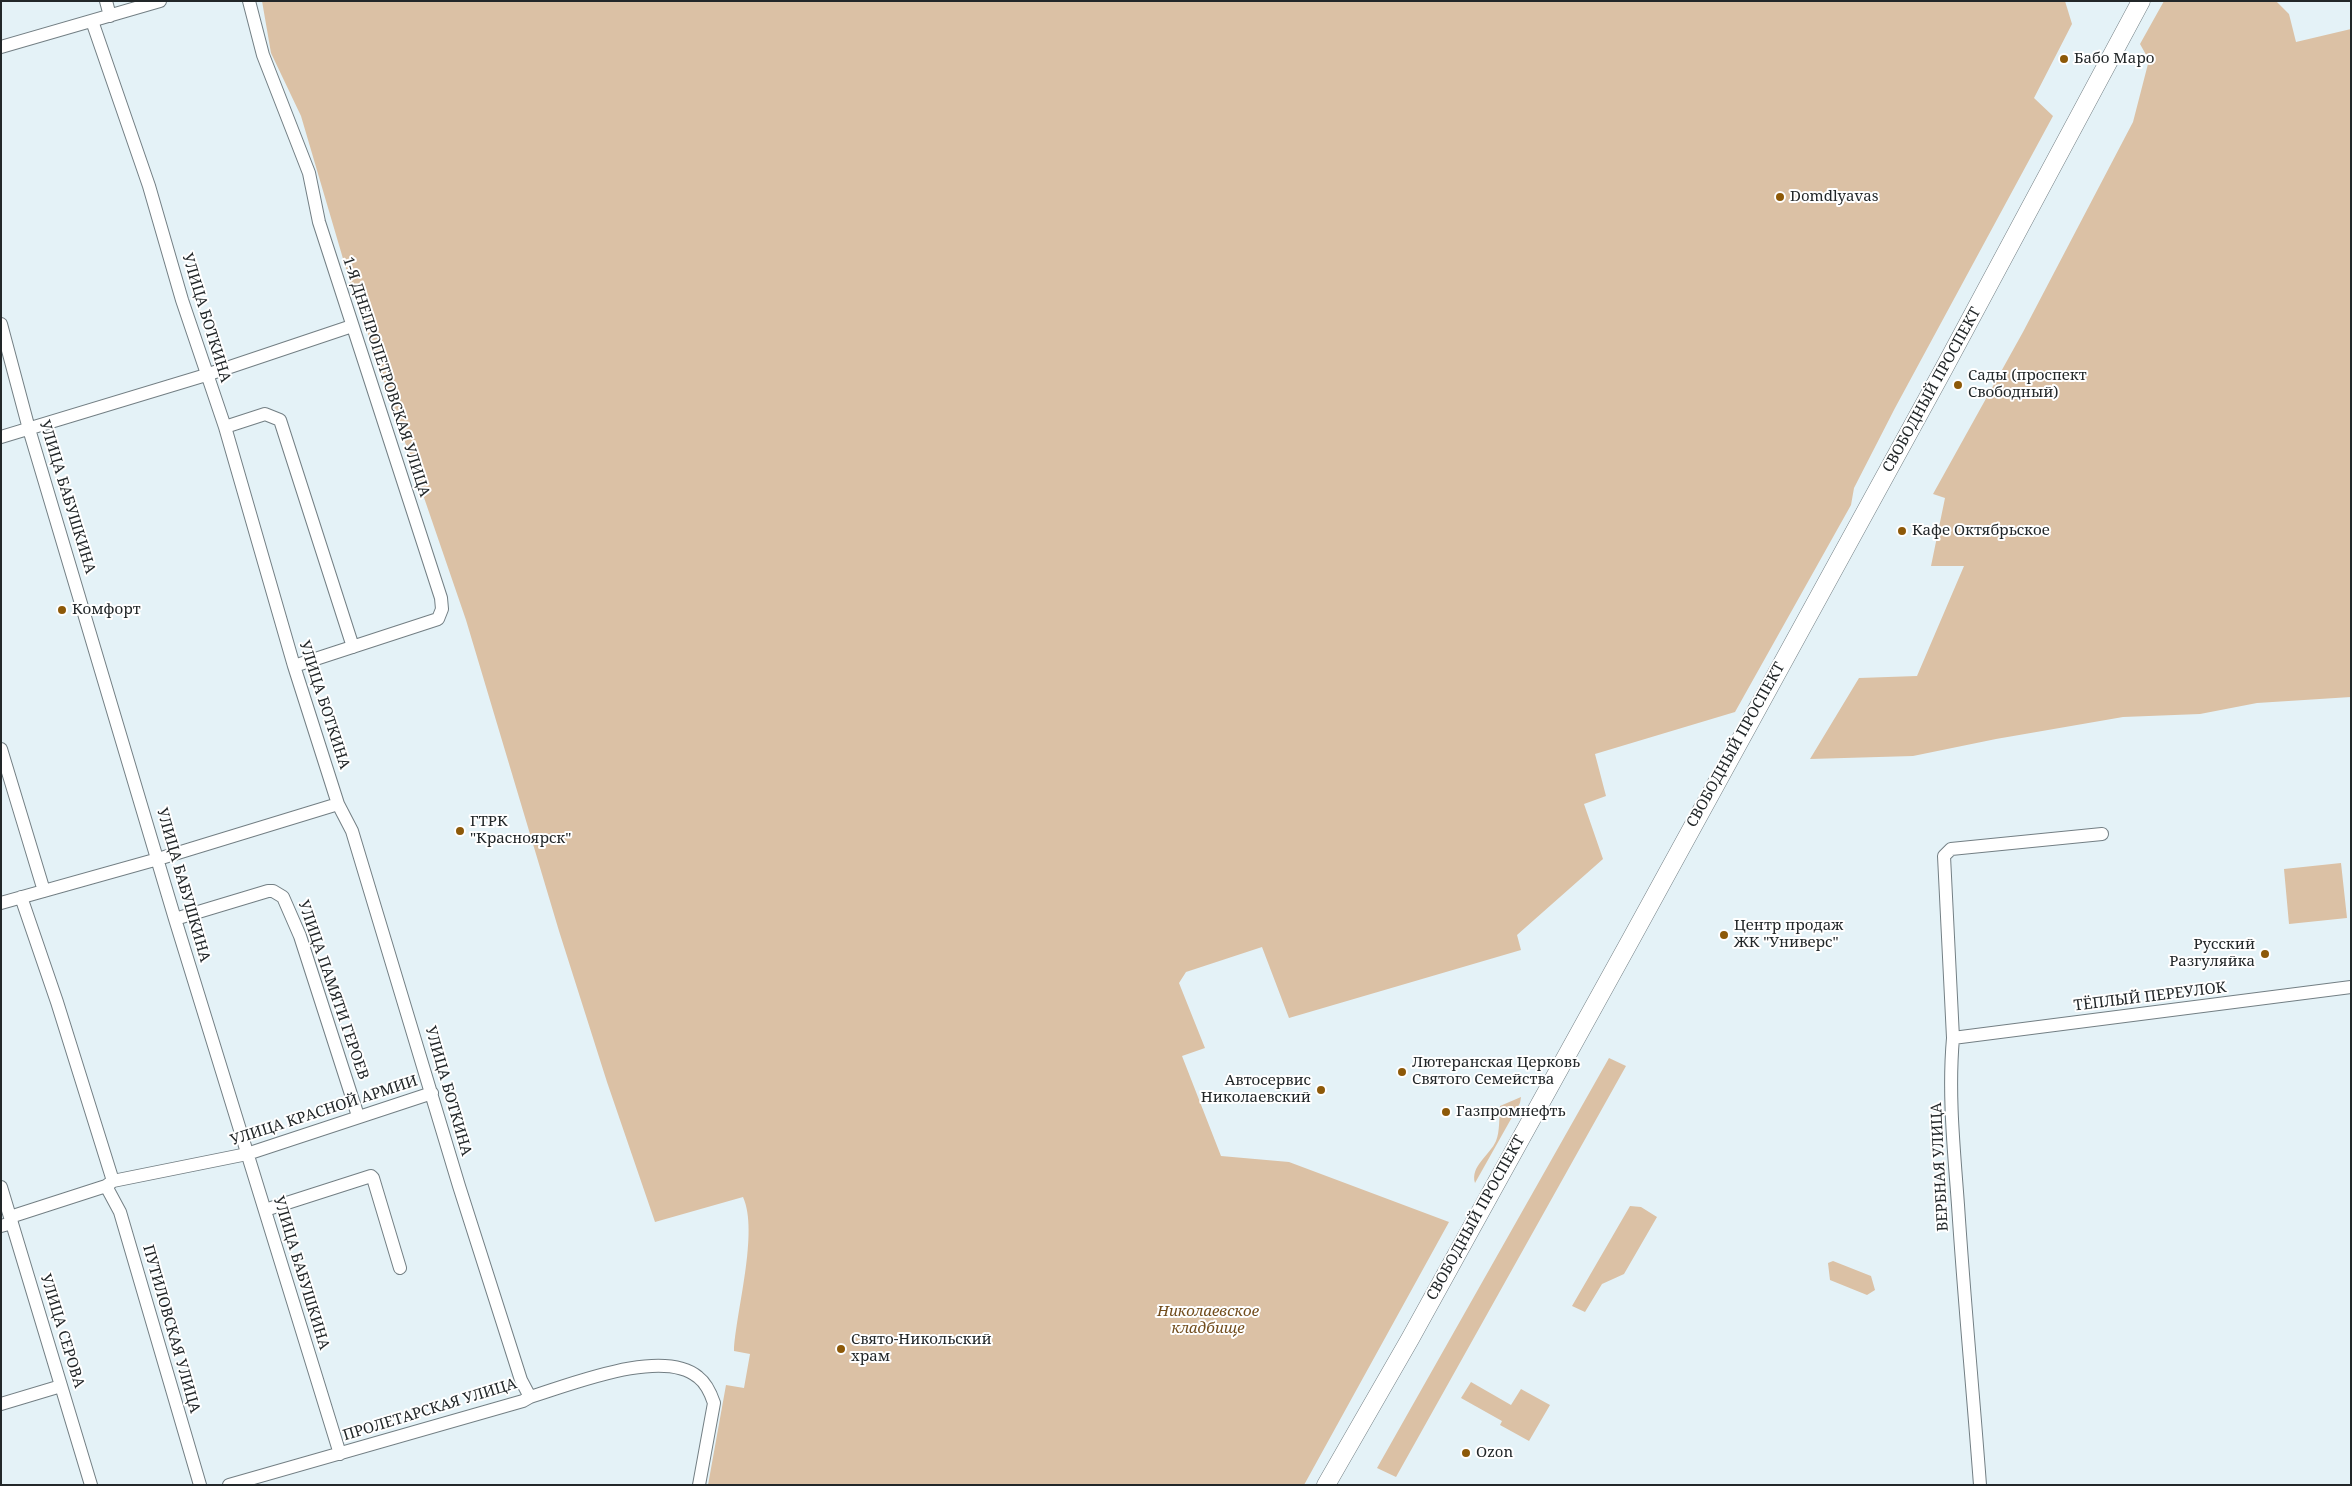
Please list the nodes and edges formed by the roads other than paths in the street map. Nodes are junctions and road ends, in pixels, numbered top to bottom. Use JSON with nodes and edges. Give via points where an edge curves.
{"nodes":[{"id":1,"x":106,"y":1,"type":"edge"},
{"id":2,"x":160,"y":1,"type":"edge"},
{"id":3,"x":249,"y":1,"type":"edge"},
{"id":4,"x":2141,"y":1,"type":"edge"},
{"id":5,"x":110,"y":16,"type":"junction"},
{"id":6,"x":92,"y":21,"type":"junction"},
{"id":7,"x":1,"y":47,"type":"edge"},
{"id":8,"x":1,"y":324,"type":"edge"},
{"id":9,"x":352,"y":326,"type":"junction"},
{"id":10,"x":206,"y":376,"type":"junction"},
{"id":11,"x":224,"y":428,"type":"junction"},
{"id":12,"x":29,"y":429,"type":"junction"},
{"id":13,"x":1,"y":437,"type":"edge"},
{"id":14,"x":353,"y":647,"type":"junction"},
{"id":15,"x":294,"y":666,"type":"junction"},
{"id":16,"x":1,"y":749,"type":"edge"},
{"id":17,"x":338,"y":804,"type":"junction"},
{"id":18,"x":2102,"y":834,"type":"dead end"},
{"id":19,"x":158,"y":859,"type":"junction"},
{"id":20,"x":44,"y":891,"type":"junction"},
{"id":21,"x":21,"y":897,"type":"junction"},
{"id":22,"x":1,"y":903,"type":"edge"},
{"id":23,"x":175,"y":919,"type":"junction"},
{"id":24,"x":2351,"y":987,"type":"edge"},
{"id":25,"x":1953,"y":1038,"type":"junction"},
{"id":26,"x":432,"y":1093,"type":"junction"},
{"id":27,"x":358,"y":1116,"type":"junction"},
{"id":28,"x":247,"y":1154,"type":"junction"},
{"id":29,"x":109,"y":1183,"type":"junction"},
{"id":30,"x":1,"y":1187,"type":"edge"},
{"id":31,"x":265,"y":1210,"type":"junction"},
{"id":32,"x":8,"y":1222,"type":"edge"},
{"id":33,"x":400,"y":1268,"type":"dead end"},
{"id":34,"x":62,"y":1386,"type":"junction"},
{"id":35,"x":530,"y":1397,"type":"junction"},
{"id":36,"x":1,"y":1404,"type":"edge"},
{"id":37,"x":340,"y":1454,"type":"junction"},
{"id":38,"x":91,"y":1485,"type":"edge"},
{"id":39,"x":200,"y":1485,"type":"edge"},
{"id":40,"x":229,"y":1485,"type":"edge"},
{"id":41,"x":699,"y":1485,"type":"edge"},
{"id":42,"x":1326,"y":1485,"type":"edge"},
{"id":43,"x":1980,"y":1485,"type":"edge"}],
"edges":[{"from":1,"to":5,"type":"street"},
{"from":2,"to":5,"type":"street"},
{"from":3,"to":9,"type":"street","name":"1-Я ДНЕПРОПЕТРОВСКАЯ УЛИЦА","via":[[263,54],[309,174]]},
{"from":4,"to":42,"type":"main road","name":"СВОБОДНЫЙ ПРОСПЕКТ","via":[[1630,941]]},
{"from":5,"to":6,"type":"street"},
{"from":6,"to":7,"type":"street"},
{"from":6,"to":10,"type":"street","name":"УЛИЦА БОТКИНА","via":[[149,186]]},
{"from":8,"to":12,"type":"street","name":"УЛИЦА БАБУШКИНА"},
{"from":9,"to":10,"type":"street"},
{"from":9,"to":14,"type":"street","name":"1-Я ДНЕПРОПЕТРОВСКАЯ УЛИЦА","via":[[442,609],[438,619]]},
{"from":10,"to":11,"type":"street","name":"УЛИЦА БОТКИНА"},
{"from":10,"to":12,"type":"street"},
{"from":11,"to":14,"type":"street","via":[[265,414],[280,420]]},
{"from":11,"to":15,"type":"street","name":"УЛИЦА БОТКИНА"},
{"from":12,"to":13,"type":"street"},
{"from":12,"to":19,"type":"street","name":"УЛИЦА БАБУШКИНА"},
{"from":14,"to":15,"type":"street","name":"1-Я ДНЕПРОПЕТРОВСКАЯ УЛИЦА"},
{"from":15,"to":17,"type":"street","name":"УЛИЦА БОТКИНА"},
{"from":16,"to":20,"type":"street"},
{"from":17,"to":19,"type":"street"},
{"from":17,"to":26,"type":"street","name":"УЛИЦА БОТКИНА","via":[[352,831]]},
{"from":18,"to":25,"type":"street","name":"ВЕРБНАЯ УЛИЦА","via":[[1951,849],[1944,856]]},
{"from":19,"to":20,"type":"street"},
{"from":19,"to":23,"type":"street","name":"УЛИЦА БАБУШКИНА"},
{"from":20,"to":21,"type":"street"},
{"from":21,"to":22,"type":"street"},
{"from":21,"to":29,"type":"street","name":"ПУТИЛОВСКАЯ УЛИЦА","via":[[57,1002]]},
{"from":23,"to":27,"type":"street","name":"УЛИЦА ПАМЯТИ ГЕРОЕВ","via":[[268,891],[273,890],[283,897],[300,936]]},
{"from":23,"to":28,"type":"street","name":"УЛИЦА БАБУШКИНА"},
{"from":24,"to":25,"type":"street","name":"ТЁПЛЫЙ ПЕРЕУЛОК"},
{"from":25,"to":43,"type":"street","name":"ВЕРБНАЯ УЛИЦА","via":[[1953,1136]]},
{"from":26,"to":27,"type":"street","name":"УЛИЦА КРАСНОЙ АРМИИ"},
{"from":26,"to":35,"type":"street","name":"УЛИЦА БОТКИНА","via":[[520,1380]]},
{"from":27,"to":28,"type":"street","name":"УЛИЦА КРАСНОЙ АРМИИ"},
{"from":28,"to":29,"type":"street","name":"УЛИЦА КРАСНОЙ АРМИИ"},
{"from":28,"to":31,"type":"street","name":"УЛИЦА БАБУШКИНА"},
{"from":29,"to":32,"type":"street","name":"УЛИЦА КРАСНОЙ АРМИИ"},
{"from":29,"to":39,"type":"street","name":"ПУТИЛОВСКАЯ УЛИЦА"},
{"from":30,"to":32,"type":"street","name":"УЛИЦА СЕРОВА"},
{"from":31,"to":33,"type":"street","via":[[371,1176]]},
{"from":31,"to":37,"type":"street","name":"УЛИЦА БАБУШКИНА"},
{"from":32,"to":34,"type":"street","name":"УЛИЦА СЕРОВА"},
{"from":34,"to":36,"type":"street"},
{"from":34,"to":38,"type":"street","name":"УЛИЦА СЕРОВА"},
{"from":35,"to":37,"type":"street","name":"ПРОЛЕТАРСКАЯ УЛИЦА"},
{"from":35,"to":41,"type":"street","name":"ПРОЛЕТАРСКАЯ УЛИЦА","via":[[640,1365],[685,1370],[698,1377],[710,1391],[714,1403]]},
{"from":37,"to":40,"type":"street","name":"ПРОЛЕТАРСКАЯ УЛИЦА"}]}
